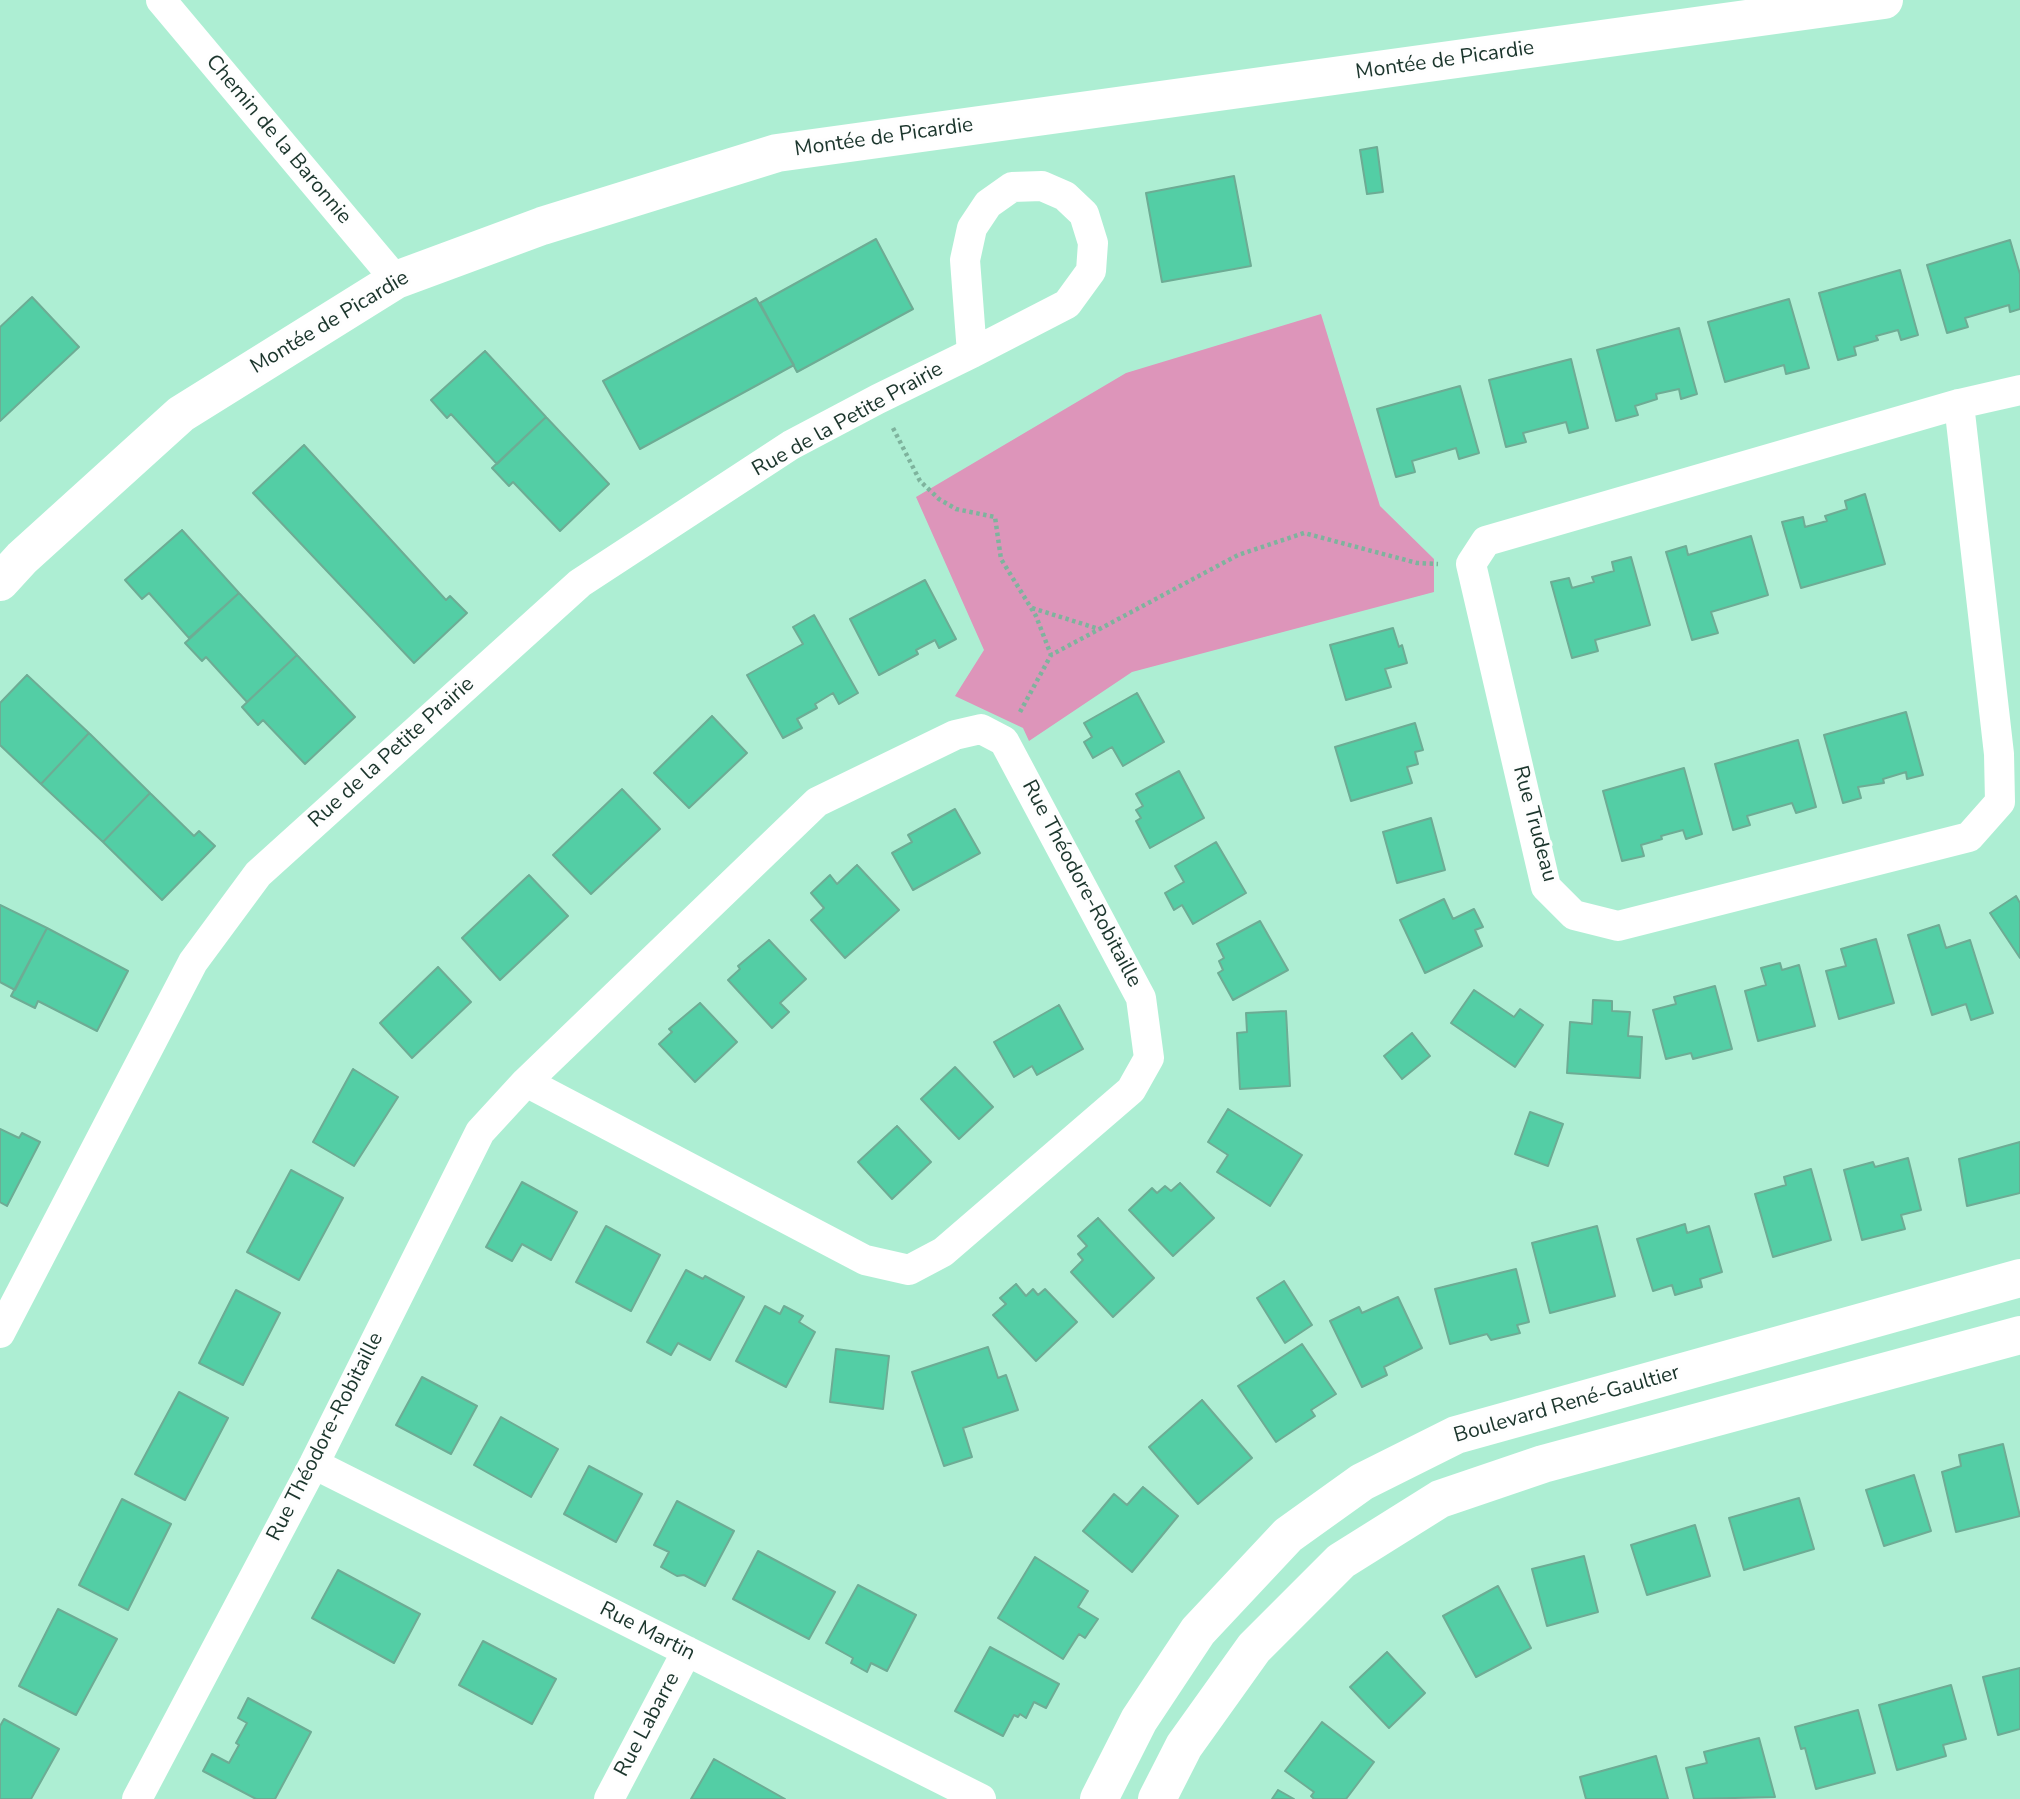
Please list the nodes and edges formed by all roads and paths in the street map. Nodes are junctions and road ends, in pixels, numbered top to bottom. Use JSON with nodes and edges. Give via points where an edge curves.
{"nodes":[{"id":1,"x":161,"y":0,"type":"edge"},
{"id":2,"x":1884,"y":0,"type":"edge"},
{"id":3,"x":396,"y":280,"type":"junction"},
{"id":4,"x":972,"y":353,"type":"junction"},
{"id":5,"x":2020,"y":390,"type":"edge"},
{"id":6,"x":878,"y":398,"type":"junction"},
{"id":7,"x":1959,"y":404,"type":"junction"},
{"id":8,"x":1471,"y":564,"type":"junction"},
{"id":9,"x":0,"y":582,"type":"edge"},
{"id":10,"x":1031,"y":608,"type":"junction"},
{"id":11,"x":1099,"y":629,"type":"junction"},
{"id":12,"x":1051,"y":655,"type":"junction"},
{"id":13,"x":1004,"y":741,"type":"junction"},
{"id":14,"x":526,"y":1082,"type":"junction"},
{"id":15,"x":2020,"y":1278,"type":"edge"},
{"id":16,"x":0,"y":1333,"type":"edge"},
{"id":17,"x":2020,"y":1335,"type":"edge"},
{"id":18,"x":314,"y":1464,"type":"junction"},
{"id":19,"x":687,"y":1651,"type":"junction"},
{"id":20,"x":137,"y":1799,"type":"edge"},
{"id":21,"x":609,"y":1799,"type":"edge"},
{"id":22,"x":981,"y":1799,"type":"edge"},
{"id":23,"x":1099,"y":1799,"type":"edge"},
{"id":24,"x":1157,"y":1799,"type":"edge"}],
"edges":[{"from":1,"to":3,"type":"street","name":"Chemin de la Baronnie"},
{"from":2,"to":3,"type":"street","name":"Montée de Picardie","via":[[777,153],[542,226]]},
{"from":3,"to":9,"type":"street","name":"Montée de Picardie","via":[[181,414]]},
{"from":4,"to":4,"type":"street","name":"Rue de la Petite Prairie","via":[[1067,304],[1091,271],[1093,243],[1084,214],[1065,196],[1042,186],[1012,187],[988,204],[972,228],[965,260]]},
{"from":4,"to":6,"type":"street","name":"Rue de la Petite Prairie"},
{"from":5,"to":7,"type":"street"},
{"from":6,"to":10,"type":"path","via":[[920,481],[956,509],[995,517],[1001,559]]},
{"from":6,"to":16,"type":"street","name":"Rue de la Petite Prairie","via":[[791,445],[580,583],[258,874],[192,962]]},
{"from":7,"to":8,"type":"street","via":[[1486,541]]},
{"from":7,"to":8,"type":"street","name":"Rue Trudeau","via":[[1999,754],[2000,802],[1969,837],[1618,926],[1574,915],[1546,887]]},
{"from":8,"to":11,"type":"path","via":[[1417,564],[1304,533],[1238,555]]},
{"from":10,"to":11,"type":"path"},
{"from":10,"to":12,"type":"path"},
{"from":11,"to":12,"type":"path"},
{"from":12,"to":13,"type":"path"},
{"from":13,"to":14,"type":"street","name":"Rue Théodore-Robitaille","via":[[981,729],[956,735],[817,802]]},
{"from":13,"to":14,"type":"street","name":"Rue Théodore-Robitaille","via":[[1141,998],[1149,1058],[1131,1090],[943,1252],[909,1270],[865,1259]]},
{"from":14,"to":18,"type":"street","name":"Rue Théodore-Robitaille","via":[[480,1132]]},
{"from":15,"to":23,"type":"street","name":"Boulevard René-Gaultier","via":[[1456,1435],[1362,1482],[1288,1535],[1198,1631],[1139,1720]]},
{"from":17,"to":24,"type":"street","via":[[1543,1464],[1440,1499],[1341,1561],[1254,1648],[1184,1746]]},
{"from":18,"to":19,"type":"street","name":"Rue Martin"},
{"from":18,"to":20,"type":"street","name":"Rue Théodore-Robitaille"},
{"from":19,"to":21,"type":"street","name":"Rue Labarre"},
{"from":19,"to":22,"type":"street","name":"Rue Martin"}]}
